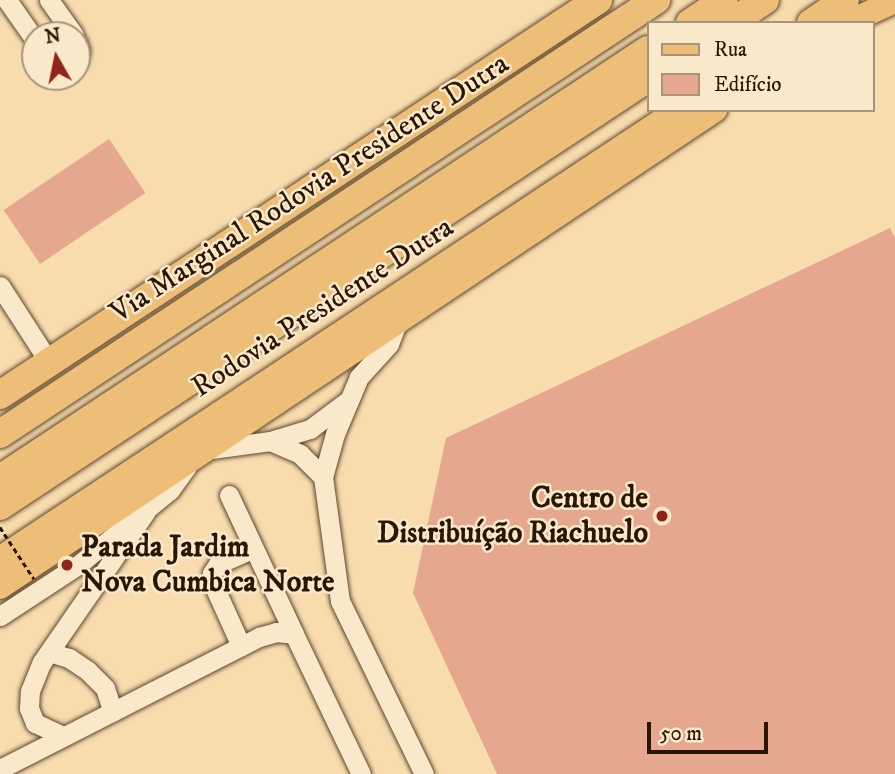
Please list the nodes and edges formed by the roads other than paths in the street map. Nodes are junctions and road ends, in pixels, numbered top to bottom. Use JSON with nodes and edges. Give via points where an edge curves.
{"nodes":[{"id":1,"x":7,"y":0,"type":"edge"},
{"id":2,"x":49,"y":0,"type":"edge"},
{"id":3,"x":582,"y":0,"type":"edge"},
{"id":4,"x":598,"y":0,"type":"edge"},
{"id":5,"x":656,"y":0,"type":"edge"},
{"id":6,"x":724,"y":0,"type":"edge"},
{"id":7,"x":765,"y":0,"type":"edge"},
{"id":8,"x":845,"y":0,"type":"edge"},
{"id":9,"x":886,"y":5,"type":"edge"},
{"id":10,"x":22,"y":21,"type":"edge"},
{"id":11,"x":64,"y":21,"type":"edge"},
{"id":12,"x":693,"y":21,"type":"edge"},
{"id":13,"x":734,"y":21,"type":"edge"},
{"id":14,"x":814,"y":21,"type":"edge"},
{"id":15,"x":851,"y":21,"type":"edge"},
{"id":16,"x":542,"y":37,"type":"junction"},
{"id":17,"x":646,"y":51,"type":"edge"},
{"id":18,"x":646,"y":79,"type":"edge"},
{"id":19,"x":679,"y":112,"type":"edge"},
{"id":20,"x":713,"y":112,"type":"edge"},
{"id":21,"x":0,"y":286,"type":"edge"},
{"id":22,"x":397,"y":323,"type":"junction"},
{"id":23,"x":49,"y":362,"type":"junction"},
{"id":24,"x":0,"y":395,"type":"edge"},
{"id":25,"x":350,"y":399,"type":"junction"},
{"id":26,"x":0,"y":434,"type":"edge"},
{"id":27,"x":271,"y":441,"type":"junction"},
{"id":28,"x":199,"y":453,"type":"junction"},
{"id":29,"x":323,"y":477,"type":"junction"},
{"id":30,"x":0,"y":479,"type":"edge"},
{"id":31,"x":229,"y":495,"type":"dead end"},
{"id":32,"x":0,"y":506,"type":"edge"},
{"id":33,"x":146,"y":511,"type":"junction"},
{"id":34,"x":254,"y":548,"type":"junction"},
{"id":35,"x":0,"y":561,"type":"edge"},
{"id":36,"x":0,"y":587,"type":"edge"},
{"id":37,"x":0,"y":615,"type":"edge"},
{"id":38,"x":294,"y":634,"type":"junction"},
{"id":39,"x":241,"y":646,"type":"junction"},
{"id":40,"x":49,"y":652,"type":"junction"},
{"id":41,"x":113,"y":712,"type":"junction"},
{"id":42,"x":62,"y":736,"type":"junction"},
{"id":43,"x":1,"y":771,"type":"edge"},
{"id":44,"x":361,"y":774,"type":"edge"},
{"id":45,"x":424,"y":774,"type":"edge"}],
"edges":[{"from":1,"to":10,"type":"street"},
{"from":2,"to":11,"type":"street"},
{"from":3,"to":16,"type":"highway"},
{"from":4,"to":16,"type":"highway"},
{"from":5,"to":26,"type":"highway","name":"Via Marginal Rodovia Presidente Dutra"},
{"from":6,"to":12,"type":"highway"},
{"from":7,"to":13,"type":"highway"},
{"from":8,"to":14,"type":"highway"},
{"from":9,"to":15,"type":"main road"},
{"from":16,"to":23,"type":"highway"},
{"from":17,"to":30,"type":"highway","name":"Rodovia Presidente Dutra"},
{"from":18,"to":32,"type":"highway","name":"Rodovia Presidente Dutra"},
{"from":19,"to":35,"type":"highway","name":"Rodovia Presidente Dutra"},
{"from":20,"to":22,"type":"main road"},
{"from":21,"to":23,"type":"street"},
{"from":22,"to":25,"type":"street","via":[[389,344],[363,371]]},
{"from":22,"to":28,"type":"main road"},
{"from":23,"to":24,"type":"highway"},
{"from":25,"to":27,"type":"street","via":[[310,429]]},
{"from":25,"to":29,"type":"street"},
{"from":27,"to":28,"type":"street"},
{"from":27,"to":29,"type":"street","via":[[300,454]]},
{"from":28,"to":33,"type":"street","via":[[170,490]]},
{"from":28,"to":36,"type":"main road"},
{"from":29,"to":45,"type":"street","via":[[340,601]]},
{"from":31,"to":34,"type":"street"},
{"from":33,"to":37,"type":"street","via":[[78,565]]},
{"from":33,"to":40,"type":"street"},
{"from":34,"to":38,"type":"street"},
{"from":34,"to":39,"type":"street","via":[[218,564],[212,573]]},
{"from":38,"to":39,"type":"street","via":[[276,632]]},
{"from":38,"to":44,"type":"street"},
{"from":39,"to":41,"type":"street"},
{"from":40,"to":41,"type":"street","via":[[88,671],[105,688]]},
{"from":40,"to":42,"type":"street","via":[[30,691],[29,708],[36,723]]},
{"from":41,"to":42,"type":"street"},
{"from":42,"to":43,"type":"street"}]}
